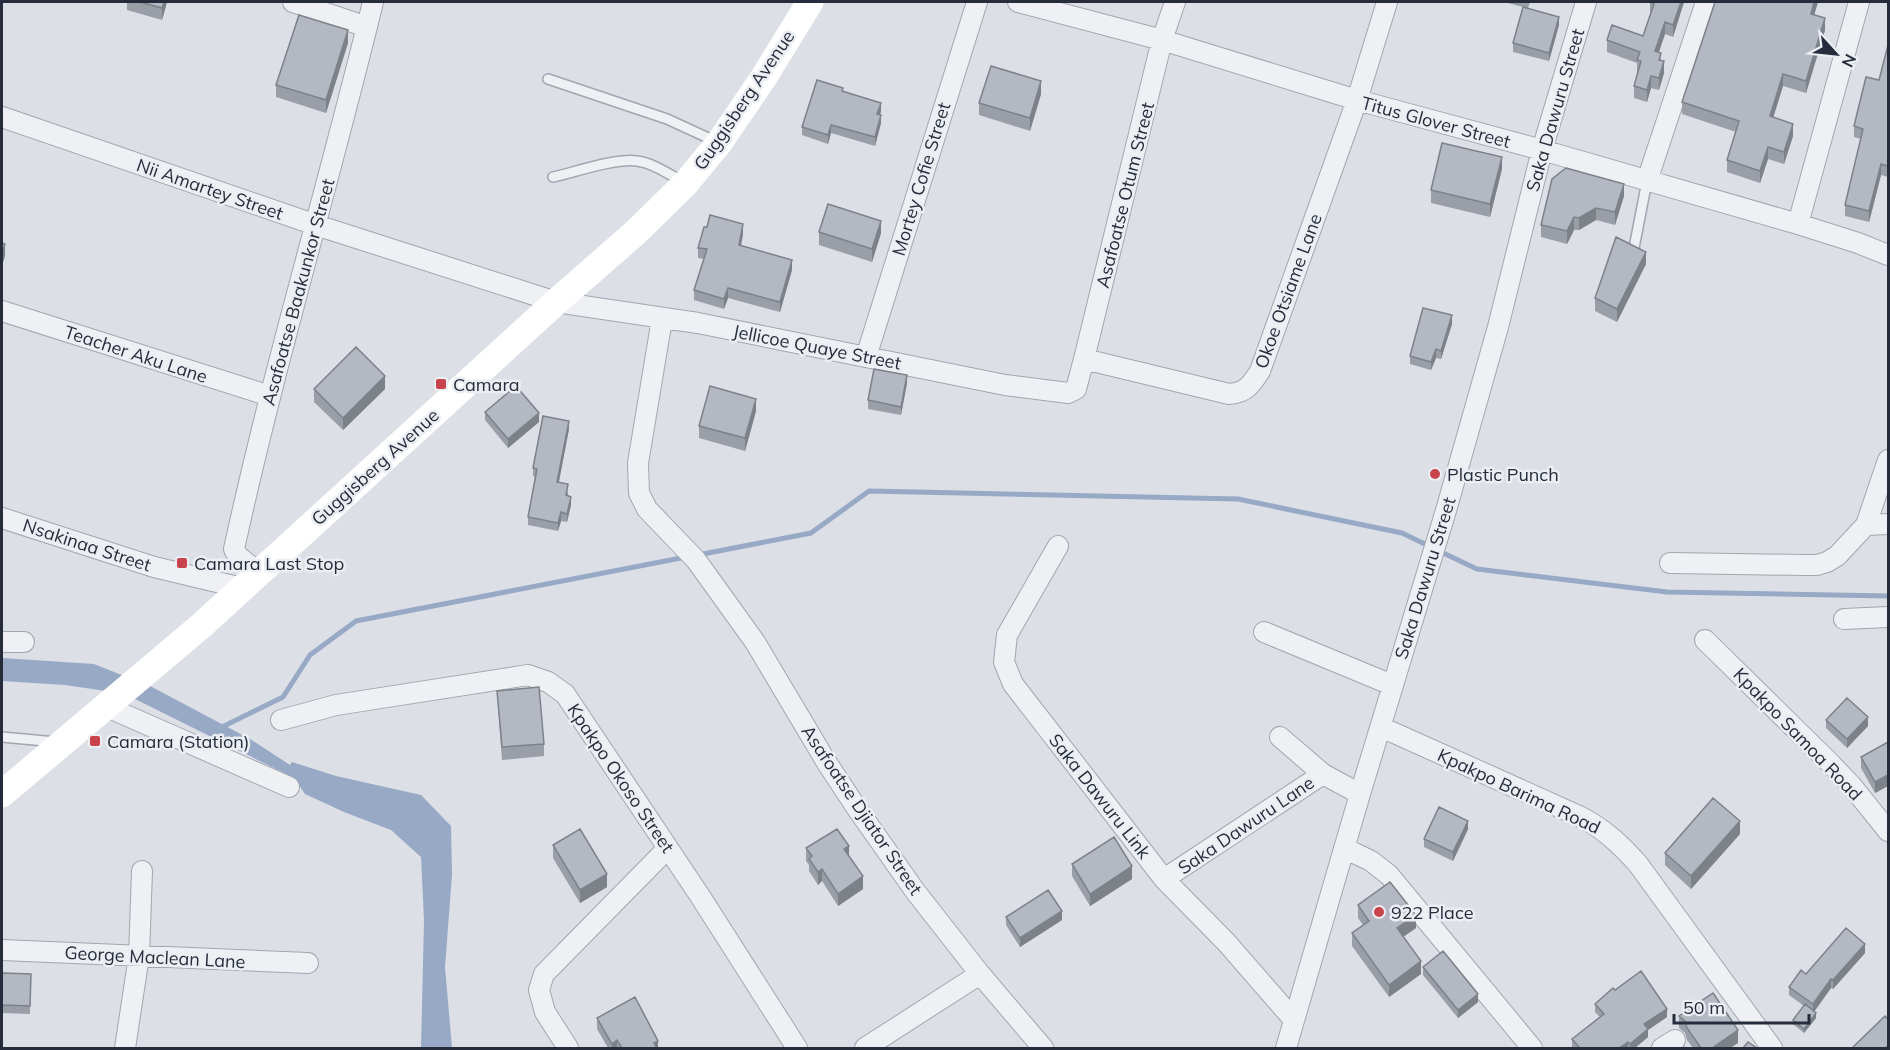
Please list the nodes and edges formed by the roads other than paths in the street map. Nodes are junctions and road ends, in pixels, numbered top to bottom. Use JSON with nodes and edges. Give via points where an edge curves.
{"nodes":[{"id":1,"x":293,"y":2,"type":"edge"},
{"id":2,"x":373,"y":2,"type":"edge"},
{"id":3,"x":810,"y":2,"type":"edge"},
{"id":4,"x":977,"y":2,"type":"edge"},
{"id":5,"x":1018,"y":2,"type":"edge"},
{"id":6,"x":1175,"y":2,"type":"edge"},
{"id":7,"x":1387,"y":2,"type":"edge"},
{"id":8,"x":1586,"y":2,"type":"edge"},
{"id":9,"x":1706,"y":2,"type":"edge"},
{"id":10,"x":1859,"y":2,"type":"edge"},
{"id":11,"x":367,"y":27,"type":"junction"},
{"id":12,"x":1162,"y":40,"type":"junction"},
{"id":13,"x":548,"y":79,"type":"dead end"},
{"id":14,"x":1357,"y":100,"type":"junction"},
{"id":15,"x":2,"y":117,"type":"edge"},
{"id":16,"x":719,"y":143,"type":"junction"},
{"id":17,"x":1542,"y":150,"type":"junction"},
{"id":18,"x":554,"y":177,"type":"dead end"},
{"id":19,"x":1647,"y":181,"type":"junction"},
{"id":20,"x":686,"y":183,"type":"junction"},
{"id":21,"x":1798,"y":224,"type":"junction"},
{"id":22,"x":316,"y":225,"type":"junction"},
{"id":23,"x":1634,"y":248,"type":"edge"},
{"id":24,"x":1888,"y":255,"type":"edge"},
{"id":25,"x":556,"y":302,"type":"junction"},
{"id":26,"x":2,"y":311,"type":"edge"},
{"id":27,"x":662,"y":319,"type":"junction"},
{"id":28,"x":866,"y":357,"type":"junction"},
{"id":29,"x":1084,"y":359,"type":"junction"},
{"id":30,"x":1076,"y":388,"type":"joint"},
{"id":31,"x":270,"y":396,"type":"junction"},
{"id":32,"x":1888,"y":460,"type":"edge"},
{"id":33,"x":2,"y":518,"type":"edge"},
{"id":34,"x":1888,"y":524,"type":"edge"},
{"id":35,"x":1866,"y":525,"type":"junction"},
{"id":36,"x":1058,"y":546,"type":"dead end"},
{"id":37,"x":1670,"y":563,"type":"dead end"},
{"id":38,"x":251,"y":581,"type":"junction"},
{"id":39,"x":1888,"y":616,"type":"edge"},
{"id":40,"x":1844,"y":619,"type":"dead end"},
{"id":41,"x":1264,"y":632,"type":"dead end"},
{"id":42,"x":1705,"y":640,"type":"dead end"},
{"id":43,"x":2,"y":642,"type":"edge"},
{"id":44,"x":24,"y":642,"type":"dead end"},
{"id":45,"x":1392,"y":685,"type":"junction"},
{"id":46,"x":111,"y":701,"type":"junction"},
{"id":47,"x":281,"y":720,"type":"dead end"},
{"id":48,"x":1381,"y":726,"type":"junction"},
{"id":49,"x":2,"y":737,"type":"edge"},
{"id":50,"x":1280,"y":737,"type":"dead end"},
{"id":51,"x":61,"y":743,"type":"junction"},
{"id":52,"x":1323,"y":774,"type":"junction"},
{"id":53,"x":289,"y":787,"type":"dead end"},
{"id":54,"x":2,"y":794,"type":"edge"},
{"id":55,"x":1360,"y":794,"type":"junction"},
{"id":56,"x":1888,"y":831,"type":"edge"},
{"id":57,"x":1344,"y":848,"type":"junction"},
{"id":58,"x":668,"y":849,"type":"junction"},
{"id":59,"x":142,"y":871,"type":"dead end"},
{"id":60,"x":1164,"y":879,"type":"junction"},
{"id":61,"x":2,"y":950,"type":"edge"},
{"id":62,"x":139,"y":956,"type":"junction"},
{"id":63,"x":308,"y":963,"type":"dead end"},
{"id":64,"x":980,"y":974,"type":"junction"},
{"id":65,"x":1294,"y":1020,"type":"junction"},
{"id":66,"x":125,"y":1048,"type":"edge"},
{"id":67,"x":568,"y":1048,"type":"edge"},
{"id":68,"x":797,"y":1048,"type":"edge"},
{"id":69,"x":865,"y":1048,"type":"edge"},
{"id":70,"x":1043,"y":1048,"type":"edge"},
{"id":71,"x":1286,"y":1048,"type":"edge"},
{"id":72,"x":1532,"y":1048,"type":"edge"},
{"id":73,"x":1772,"y":1048,"type":"edge"}],
"edges":[{"from":1,"to":11,"type":"street"},
{"from":2,"to":11,"type":"street","name":"Asafoatse Baakunkor Street"},
{"from":3,"to":16,"type":"main road","name":"Guggisberg Avenue"},
{"from":4,"to":28,"type":"street","name":"Mortey Cofie Street"},
{"from":5,"to":12,"type":"street","name":"Titus Glover Street"},
{"from":6,"to":12,"type":"street","name":"Asafoatse Otum Street"},
{"from":7,"to":14,"type":"street","name":"Okoe Otsiame Lane"},
{"from":8,"to":17,"type":"street","name":"Saka Dawuru Street"},
{"from":9,"to":19,"type":"street"},
{"from":10,"to":21,"type":"street"},
{"from":11,"to":22,"type":"street","name":"Asafoatse Baakunkor Street"},
{"from":12,"to":14,"type":"street","name":"Titus Glover Street"},
{"from":12,"to":29,"type":"street","name":"Asafoatse Otum Street"},
{"from":13,"to":16,"type":"lane","via":[[667,118]]},
{"from":14,"to":17,"type":"street","name":"Titus Glover Street"},
{"from":14,"to":29,"type":"street","name":"Okoe Otsiame Lane","via":[[1260,371],[1252,383],[1240,393],[1229,394]]},
{"from":15,"to":22,"type":"street","name":"Nii Amartey Street"},
{"from":16,"to":20,"type":"main road","name":"Guggisberg Avenue"},
{"from":17,"to":19,"type":"street","name":"Titus Glover Street"},
{"from":17,"to":45,"type":"street","name":"Saka Dawuru Street","via":[[1498,327]]},
{"from":18,"to":20,"type":"lane","via":[[620,161],[636,161]]},
{"from":19,"to":21,"type":"street","name":"Titus Glover Street"},
{"from":19,"to":23,"type":"lane"},
{"from":20,"to":25,"type":"main road","name":"Guggisberg Avenue"},
{"from":21,"to":24,"type":"street","name":"Titus Glover Street"},
{"from":22,"to":25,"type":"street","name":"Nii Amartey Street"},
{"from":22,"to":31,"type":"street","name":"Asafoatse Baakunkor Street"},
{"from":25,"to":27,"type":"street","name":"Jellicoe Quaye Street"},
{"from":25,"to":38,"type":"main road","name":"Guggisberg Avenue"},
{"from":26,"to":31,"type":"street","name":"Teacher Aku Lane"},
{"from":27,"to":28,"type":"street","name":"Jellicoe Quaye Street"},
{"from":27,"to":64,"type":"street","name":"Asafoatse Djiator Street","via":[[638,463],[639,493],[658,522],[696,560],[755,642],[858,810]]},
{"from":28,"to":30,"type":"street","name":"Jellicoe Quaye Street","via":[[1005,385],[1068,393]]},
{"from":29,"to":30,"type":"street","name":"Asafoatse Otum Street"},
{"from":31,"to":38,"type":"street","name":"Asafoatse Baakunkor Street","via":[[234,549]]},
{"from":32,"to":35,"type":"street"},
{"from":33,"to":38,"type":"street","name":"Nsakinaa Street","via":[[154,567]]},
{"from":34,"to":35,"type":"street"},
{"from":35,"to":37,"type":"street","via":[[1837,556],[1816,565]]},
{"from":36,"to":60,"type":"street","name":"Saka Dawuru Link","via":[[1007,635],[1004,662],[1013,684]]},
{"from":38,"to":46,"type":"main road","name":"Guggisberg Avenue"},
{"from":39,"to":40,"type":"street"},
{"from":41,"to":45,"type":"street"},
{"from":42,"to":56,"type":"street","name":"Kpakpo Samoa Road","via":[[1851,784]]},
{"from":43,"to":44,"type":"street"},
{"from":45,"to":48,"type":"street","name":"Saka Dawuru Street"},
{"from":46,"to":51,"type":"main road","name":"Guggisberg Avenue"},
{"from":46,"to":53,"type":"street"},
{"from":47,"to":58,"type":"street","name":"Kpakpo Okoso Street","via":[[336,705],[528,675],[565,694]]},
{"from":48,"to":55,"type":"street","name":"Saka Dawuru Street"},
{"from":48,"to":73,"type":"street","name":"Kpakpo Barima Road","via":[[1579,816],[1616,840],[1638,864]]},
{"from":49,"to":51,"type":"lane"},
{"from":50,"to":52,"type":"street"},
{"from":51,"to":54,"type":"main road","name":"Guggisberg Avenue"},
{"from":52,"to":55,"type":"street","name":"Saka Dawuru Lane"},
{"from":52,"to":60,"type":"street","name":"Saka Dawuru Lane"},
{"from":55,"to":57,"type":"street","name":"Saka Dawuru Street"},
{"from":57,"to":65,"type":"street","name":"Saka Dawuru Street"},
{"from":57,"to":72,"type":"street","via":[[1389,875]]},
{"from":58,"to":67,"type":"street","via":[[544,974],[539,990],[545,1012]]},
{"from":58,"to":68,"type":"street","name":"Kpakpo Okoso Street"},
{"from":59,"to":62,"type":"street"},
{"from":60,"to":65,"type":"street","name":"Saka Dawuru Link"},
{"from":61,"to":62,"type":"street","name":"George Maclean Lane"},
{"from":62,"to":63,"type":"street","name":"George Maclean Lane"},
{"from":62,"to":66,"type":"street"},
{"from":64,"to":69,"type":"street"},
{"from":64,"to":70,"type":"street","name":"Asafoatse Djiator Street"},
{"from":65,"to":71,"type":"street","name":"Saka Dawuru Street"}]}
